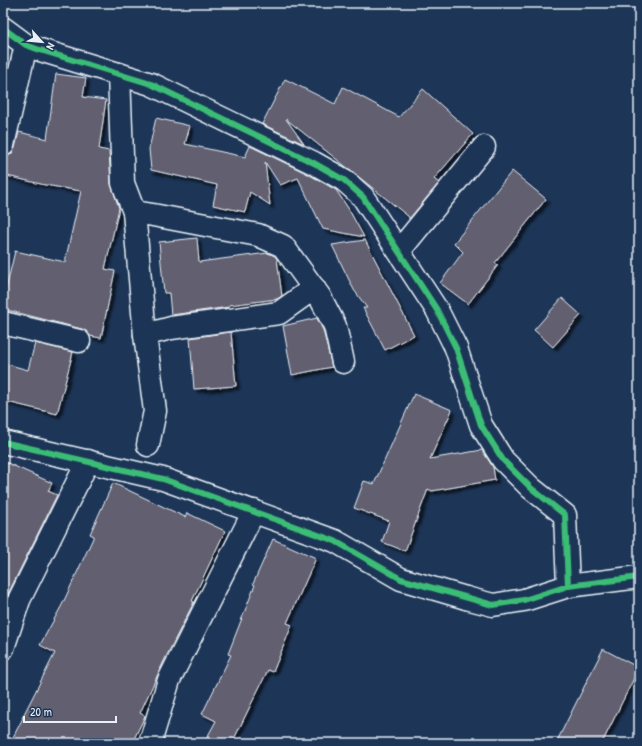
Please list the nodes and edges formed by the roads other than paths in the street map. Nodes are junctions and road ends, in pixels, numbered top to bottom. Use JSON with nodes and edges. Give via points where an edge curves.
{"nodes":[{"id":1,"x":3,"y":28,"type":"edge"},
{"id":2,"x":26,"y":45,"type":"junction"},
{"id":3,"x":119,"y":74,"type":"junction"},
{"id":4,"x":3,"y":145,"type":"edge"},
{"id":5,"x":484,"y":147,"type":"dead end"},
{"id":6,"x":134,"y":212,"type":"junction"},
{"id":7,"x":399,"y":251,"type":"junction"},
{"id":8,"x":314,"y":288,"type":"junction"},
{"id":9,"x":3,"y":323,"type":"edge"},
{"id":10,"x":145,"y":335,"type":"junction"},
{"id":11,"x":79,"y":341,"type":"dead end"},
{"id":12,"x":344,"y":362,"type":"dead end"},
{"id":13,"x":3,"y":442,"type":"edge"},
{"id":14,"x":148,"y":445,"type":"dead end"},
{"id":15,"x":88,"y":461,"type":"junction"},
{"id":16,"x":254,"y":511,"type":"junction"},
{"id":17,"x":639,"y":577,"type":"edge"},
{"id":18,"x":568,"y":586,"type":"junction"},
{"id":19,"x":3,"y":648,"type":"edge"},
{"id":20,"x":150,"y":743,"type":"edge"}],
"edges":[{"from":1,"to":2,"type":"street"},
{"from":2,"to":3,"type":"street"},
{"from":2,"to":4,"type":"street"},
{"from":3,"to":6,"type":"street","via":[[123,184]]},
{"from":3,"to":7,"type":"street","via":[[151,84],[344,180],[363,197]]},
{"from":5,"to":7,"type":"street"},
{"from":6,"to":8,"type":"street","via":[[258,236],[283,246]]},
{"from":6,"to":10,"type":"street"},
{"from":7,"to":18,"type":"street","via":[[437,310],[456,348],[481,425],[503,460],[531,488],[565,515]]},
{"from":8,"to":10,"type":"street","via":[[279,313],[171,328]]},
{"from":8,"to":12,"type":"street","via":[[335,326]]},
{"from":9,"to":11,"type":"street"},
{"from":10,"to":14,"type":"street","via":[[155,411]]},
{"from":13,"to":15,"type":"street"},
{"from":15,"to":16,"type":"street","via":[[163,479]]},
{"from":15,"to":19,"type":"street","via":[[20,600]]},
{"from":16,"to":18,"type":"street","via":[[335,541],[400,579],[493,605],[524,600]]},
{"from":16,"to":20,"type":"street","via":[[170,680]]},
{"from":17,"to":18,"type":"street"}]}
